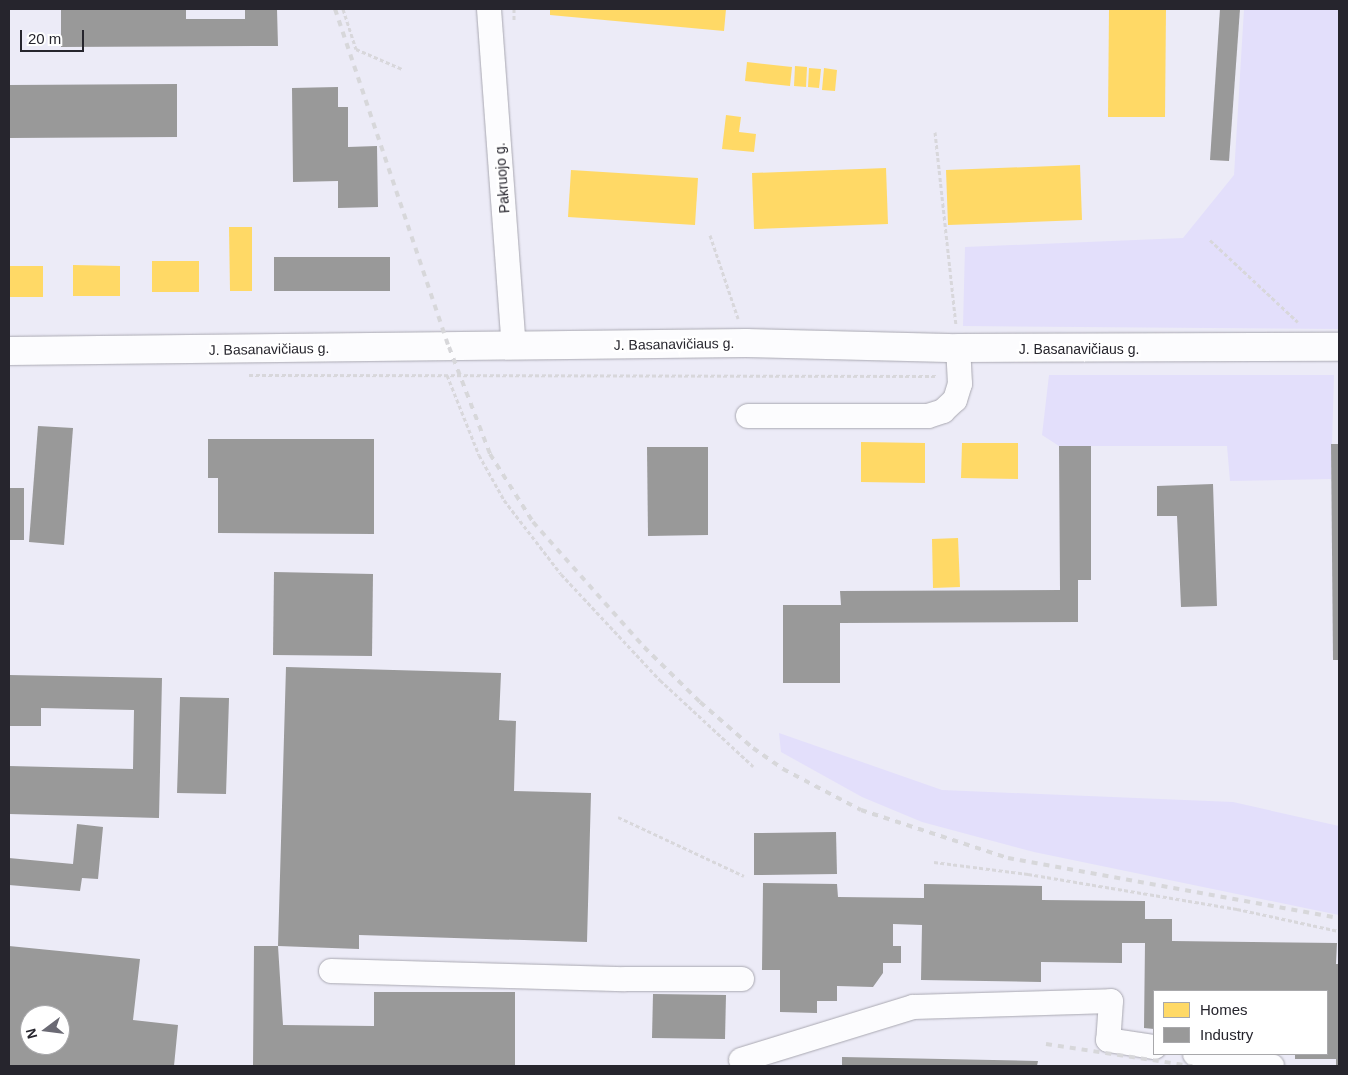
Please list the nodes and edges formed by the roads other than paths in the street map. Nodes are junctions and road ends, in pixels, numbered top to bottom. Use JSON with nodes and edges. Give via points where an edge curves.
{"nodes":[{"id":1,"x":489,"y":9,"type":"edge"},
{"id":2,"x":514,"y":346,"type":"junction"},
{"id":3,"x":1332,"y":347,"type":"edge"},
{"id":4,"x":958,"y":348,"type":"junction"},
{"id":5,"x":9,"y":351,"type":"edge"},
{"id":6,"x":748,"y":416,"type":"dead end"},
{"id":7,"x":331,"y":970,"type":"dead end"},
{"id":8,"x":742,"y":979,"type":"dead end"},
{"id":9,"x":1153,"y":1047,"type":"edge"},
{"id":10,"x":1201,"y":1055,"type":"edge"},
{"id":11,"x":741,"y":1060,"type":"dead end"},
{"id":12,"x":1272,"y":1066,"type":"edge"}],
"edges":[{"from":1,"to":2,"type":"street","name":"Pakruojo g."},
{"from":2,"to":4,"type":"main road","name":"J. Basanavičiaus g.","via":[[746,343]]},
{"from":2,"to":5,"type":"main road","name":"J. Basanavičiaus g."},
{"from":3,"to":4,"type":"main road","name":"J. Basanavičiaus g."},
{"from":4,"to":6,"type":"street","via":[[960,384],[955,400],[943,411],[928,416]]},
{"from":7,"to":8,"type":"street","via":[[625,979]]},
{"from":9,"to":11,"type":"street","via":[[1108,1040],[1111,1001],[1091,1001],[913,1007]]},
{"from":10,"to":12,"type":"street"}]}
